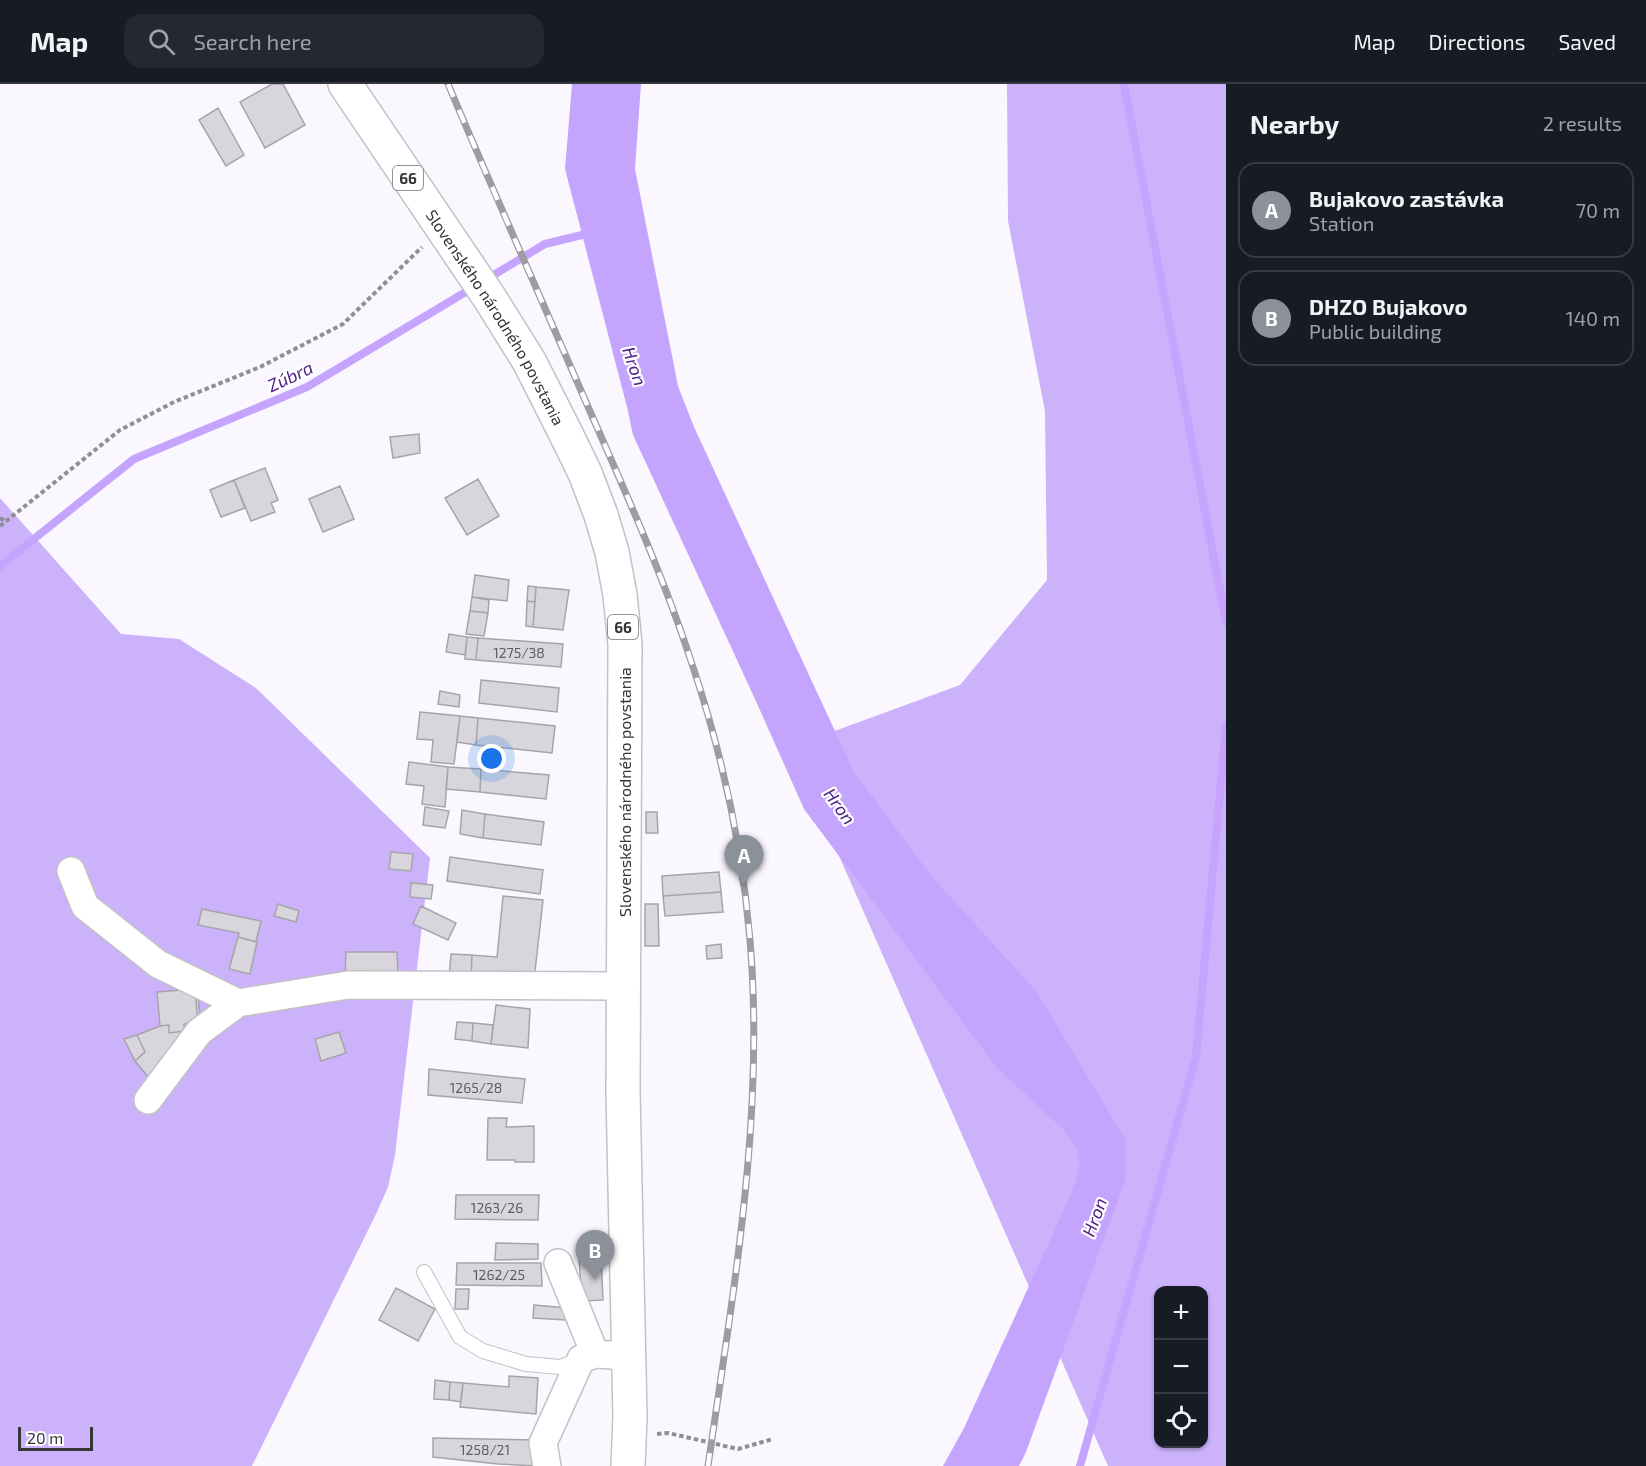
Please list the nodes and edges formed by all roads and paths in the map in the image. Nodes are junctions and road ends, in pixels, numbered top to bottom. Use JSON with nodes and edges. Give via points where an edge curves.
{"nodes":[{"id":1,"x":345,"y":84,"type":"edge"},
{"id":2,"x":442,"y":228,"type":"junction"},
{"id":3,"x":0,"y":518,"type":"edge"},
{"id":4,"x":5,"y":522,"type":"junction"},
{"id":5,"x":0,"y":526,"type":"edge"},
{"id":6,"x":71,"y":871,"type":"dead end"},
{"id":7,"x":623,"y":986,"type":"junction"},
{"id":8,"x":238,"y":1003,"type":"junction"},
{"id":9,"x":148,"y":1100,"type":"dead end"},
{"id":10,"x":558,"y":1263,"type":"dead end"},
{"id":11,"x":423,"y":1272,"type":"dead end"},
{"id":12,"x":588,"y":1356,"type":"junction"},
{"id":13,"x":628,"y":1356,"type":"junction"},
{"id":14,"x":773,"y":1439,"type":"dead end"},
{"id":15,"x":629,"y":1451,"type":"edge"},
{"id":16,"x":547,"y":1466,"type":"edge"}],
"edges":[{"from":1,"to":2,"type":"main road","name":"Slovenského národného povstania","number":"66"},
{"from":2,"to":4,"type":"path","via":[[342,324],[260,367],[174,402],[120,430]]},
{"from":2,"to":7,"type":"main road","name":"Slovenského národného povstania","number":"66","via":[[529,362],[585,473],[612,552],[625,644]]},
{"from":3,"to":4,"type":"path"},
{"from":4,"to":5,"type":"path"},
{"from":6,"to":8,"type":"street","via":[[85,906],[158,964]]},
{"from":7,"to":8,"type":"street","via":[[348,984]]},
{"from":7,"to":13,"type":"main road","name":"Slovenského národného povstania","number":"66"},
{"from":8,"to":9,"type":"street","via":[[199,1032]]},
{"from":10,"to":12,"type":"street"},
{"from":11,"to":12,"type":"lane","via":[[460,1337],[483,1351],[526,1364],[560,1367]]},
{"from":12,"to":13,"type":"street"},
{"from":12,"to":16,"type":"street","via":[[543,1443]]},
{"from":13,"to":15,"type":"main road","name":"Slovenského národného povstania","number":"66"},
{"from":14,"to":15,"type":"path","via":[[738,1449],[668,1433]]}]}
